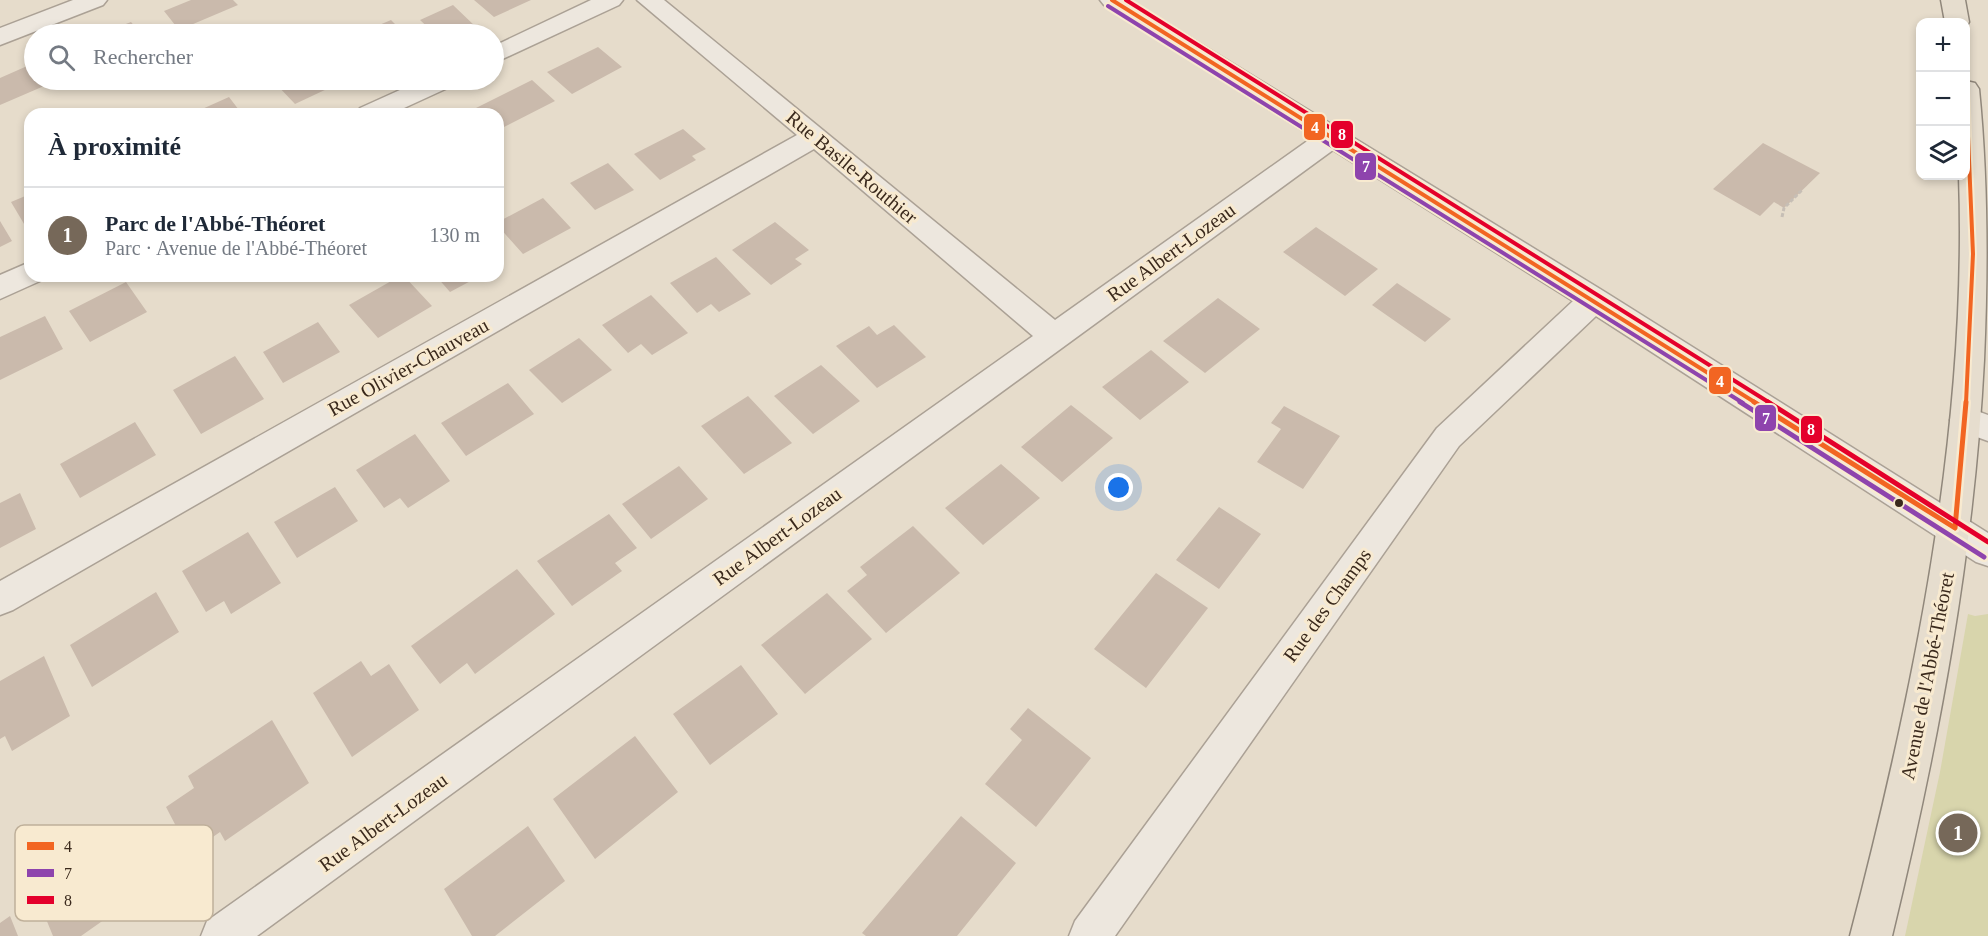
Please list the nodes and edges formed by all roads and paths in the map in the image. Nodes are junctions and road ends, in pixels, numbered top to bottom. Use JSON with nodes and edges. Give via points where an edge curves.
{"nodes":[{"id":1,"x":95,"y":0,"type":"edge"},
{"id":2,"x":611,"y":0,"type":"edge"},
{"id":3,"x":649,"y":0,"type":"edge"},
{"id":4,"x":1112,"y":0,"type":"edge"},
{"id":5,"x":1953,"y":0,"type":"edge"},
{"id":6,"x":1956,"y":18,"type":"edge"},
{"id":7,"x":33,"y":24,"type":"edge"},
{"id":8,"x":24,"y":28,"type":"edge"},
{"id":9,"x":0,"y":37,"type":"edge"},
{"id":10,"x":504,"y":51,"type":"edge"},
{"id":11,"x":421,"y":90,"type":"edge"},
{"id":12,"x":382,"y":108,"type":"edge"},
{"id":13,"x":1968,"y":126,"type":"edge"},
{"id":14,"x":816,"y":136,"type":"junction"},
{"id":15,"x":1332,"y":137,"type":"junction"},
{"id":16,"x":1802,"y":190,"type":"dead end"},
{"id":17,"x":1782,"y":217,"type":"dead end"},
{"id":18,"x":24,"y":276,"type":"edge"},
{"id":19,"x":0,"y":288,"type":"edge"},
{"id":20,"x":1594,"y":300,"type":"junction"},
{"id":21,"x":1053,"y":336,"type":"junction"},
{"id":22,"x":1977,"y":424,"type":"edge"},
{"id":23,"x":1955,"y":528,"type":"junction"},
{"id":24,"x":1988,"y":550,"type":"edge"},
{"id":25,"x":0,"y":599,"type":"edge"},
{"id":26,"x":222,"y":936,"type":"edge"},
{"id":27,"x":1090,"y":936,"type":"edge"},
{"id":28,"x":1871,"y":936,"type":"edge"}],
"edges":[{"from":1,"to":7,"type":"street"},
{"from":2,"to":10,"type":"street"},
{"from":3,"to":14,"type":"street","name":"Rue Basile-Routhier"},
{"from":4,"to":15,"type":"street"},
{"from":5,"to":6,"type":"main road"},
{"from":8,"to":9,"type":"street"},
{"from":11,"to":12,"type":"street"},
{"from":13,"to":22,"type":"main road","name":"Avenue de l'Abbé-Théoret","via":[[1974,197],[1972,303]]},
{"from":14,"to":21,"type":"street","name":"Rue Basile-Routhier"},
{"from":14,"to":25,"type":"street","name":"Rue Olivier-Chauveau"},
{"from":15,"to":20,"type":"street"},
{"from":15,"to":21,"type":"street","name":"Rue Albert-Lozeau"},
{"from":16,"to":17,"type":"path","via":[[1784,208]]},
{"from":18,"to":19,"type":"street"},
{"from":20,"to":23,"type":"street"},
{"from":20,"to":27,"type":"street","name":"Rue des Champs","via":[[1448,437]]},
{"from":21,"to":26,"type":"street","name":"Rue Albert-Lozeau"},
{"from":22,"to":23,"type":"main road","name":"Avenue de l'Abbé-Théoret"},
{"from":23,"to":24,"type":"street"},
{"from":23,"to":28,"type":"main road","name":"Avenue de l'Abbé-Théoret","via":[[1917,733]]}]}
